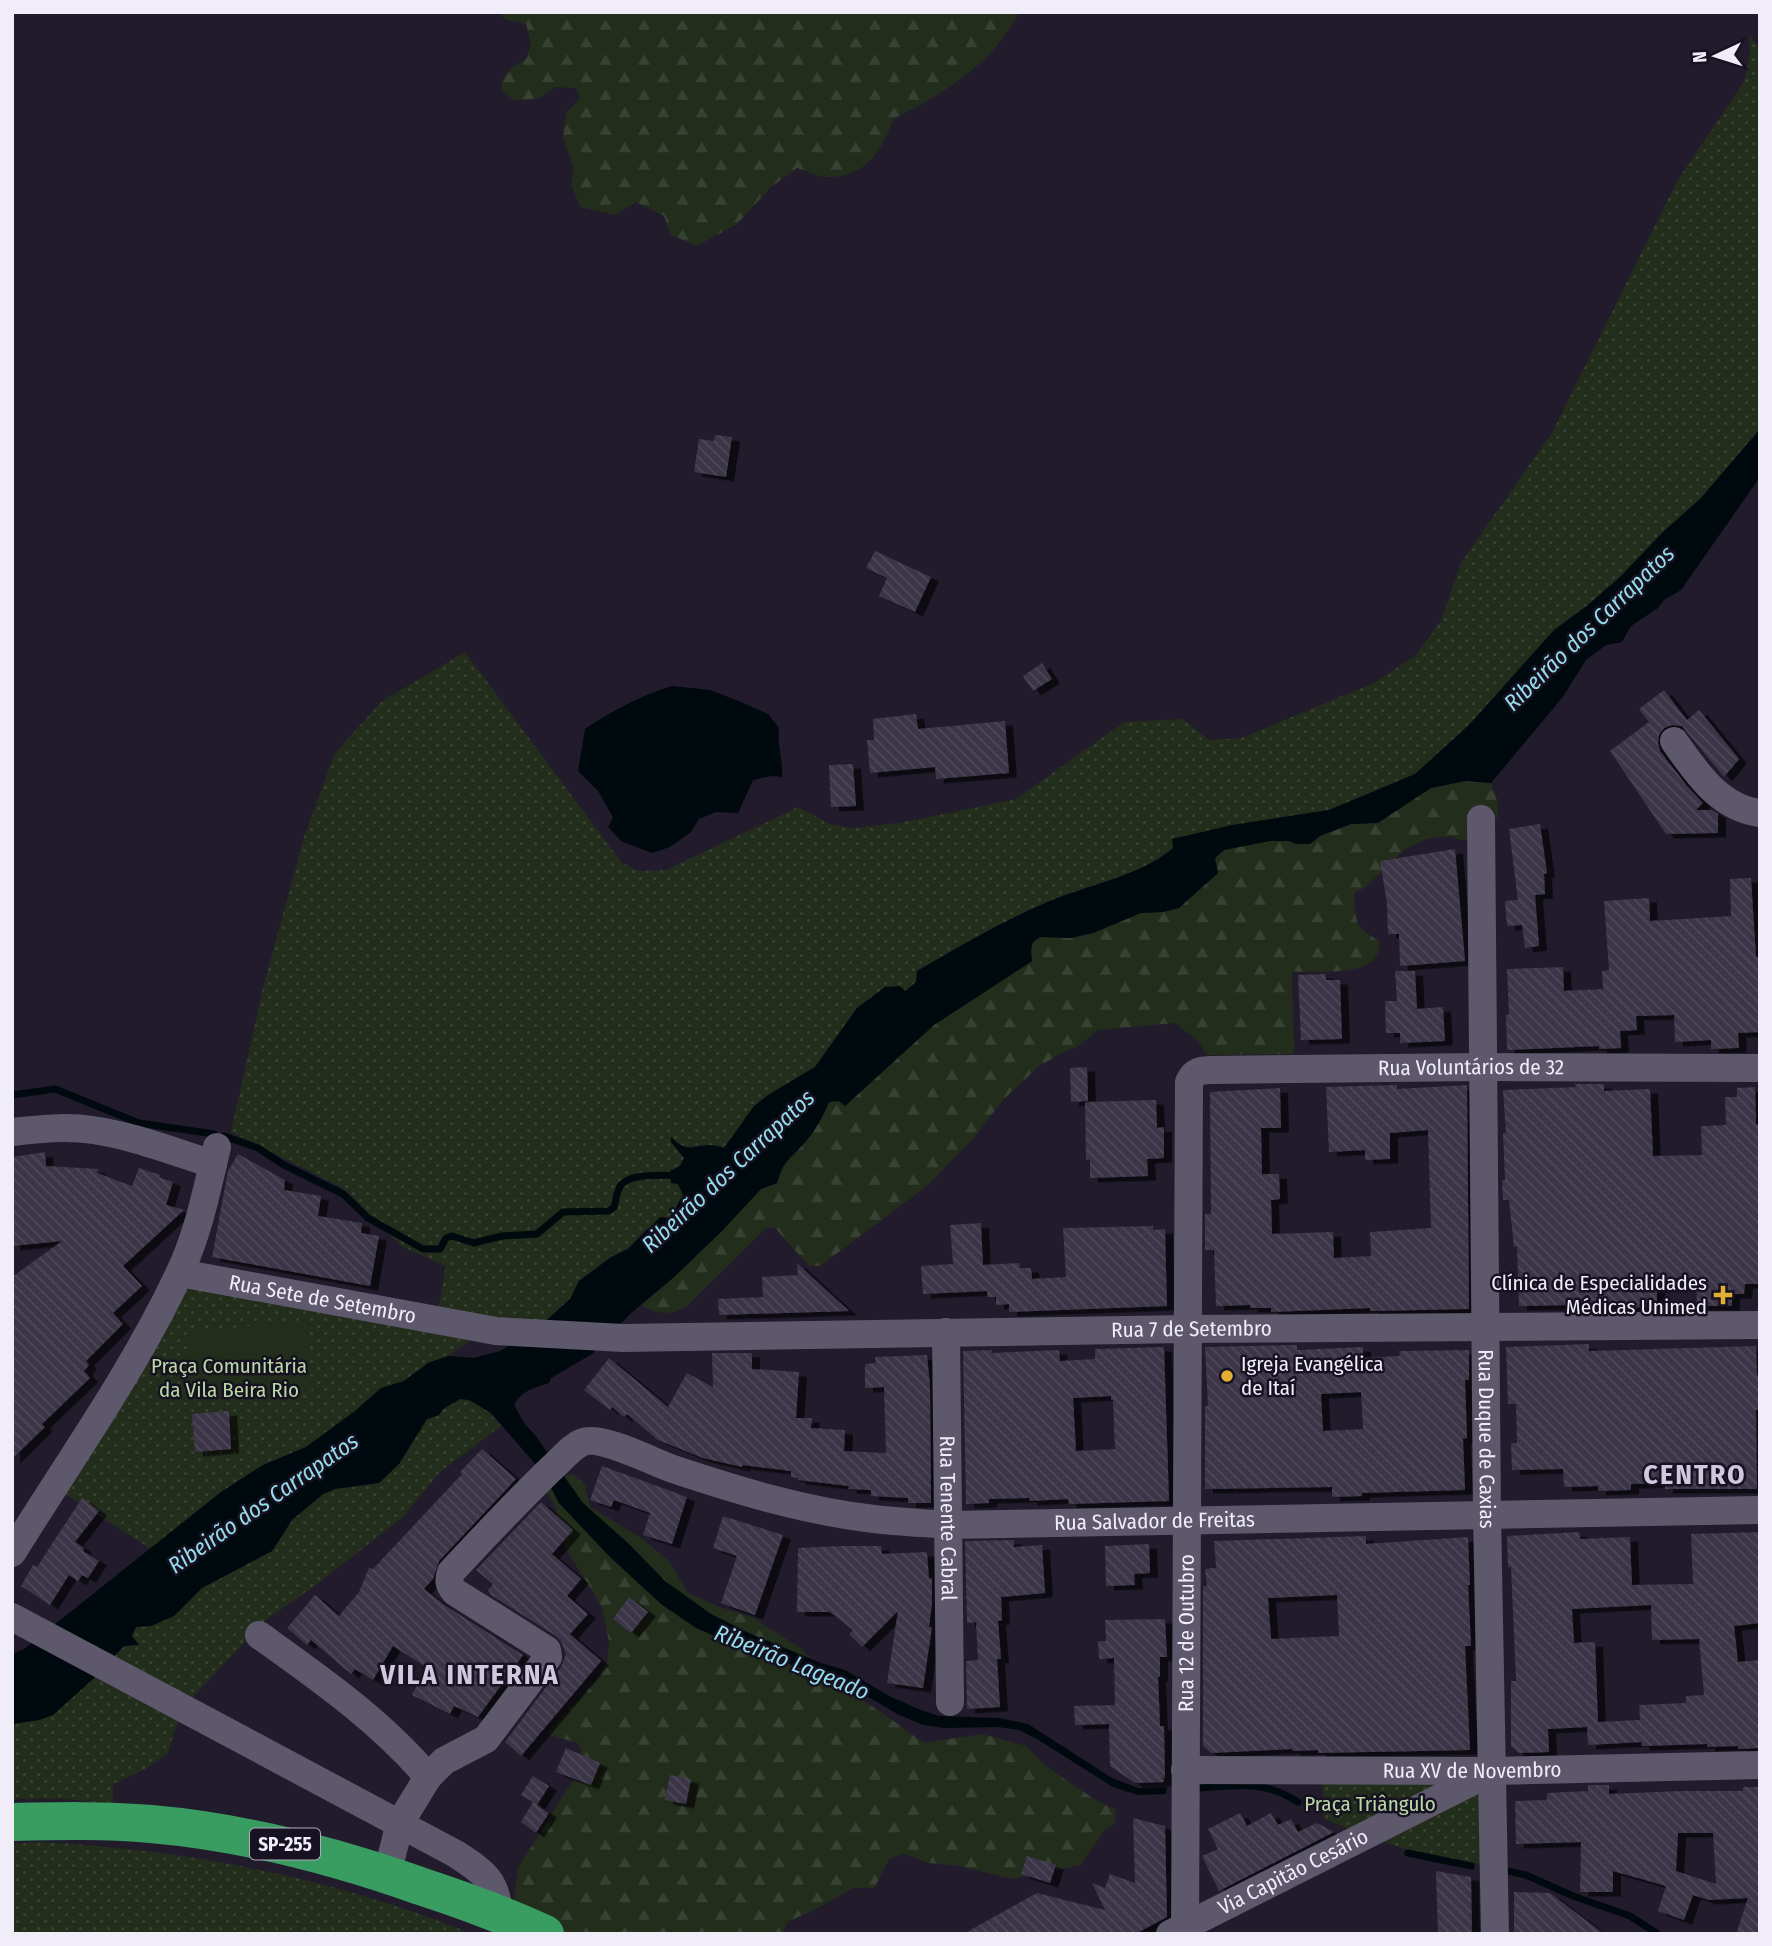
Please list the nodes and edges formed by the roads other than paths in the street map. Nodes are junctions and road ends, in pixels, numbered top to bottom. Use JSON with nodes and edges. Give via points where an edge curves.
{"nodes":[{"id":1,"x":1674,"y":741,"type":"dead end"},
{"id":2,"x":1760,"y":813,"type":"edge"},
{"id":3,"x":1481,"y":819,"type":"dead end"},
{"id":4,"x":1484,"y":1067,"type":"junction"},
{"id":5,"x":1760,"y":1068,"type":"edge"},
{"id":6,"x":1189,"y":1082,"type":"joint"},
{"id":7,"x":12,"y":1132,"type":"edge"},
{"id":8,"x":180,"y":1273,"type":"junction"},
{"id":9,"x":1487,"y":1325,"type":"junction"},
{"id":10,"x":1760,"y":1325,"type":"edge"},
{"id":11,"x":1186,"y":1329,"type":"junction"},
{"id":12,"x":522,"y":1332,"type":"joint"},
{"id":13,"x":946,"y":1332,"type":"junction"},
{"id":14,"x":1760,"y":1510,"type":"edge"},
{"id":15,"x":1487,"y":1516,"type":"junction"},
{"id":16,"x":1186,"y":1521,"type":"junction"},
{"id":17,"x":948,"y":1525,"type":"junction"},
{"id":18,"x":16,"y":1537,"type":"edge"},
{"id":19,"x":24,"y":1623,"type":"edge"},
{"id":20,"x":259,"y":1635,"type":"dead end"},
{"id":21,"x":950,"y":1702,"type":"dead end"},
{"id":22,"x":1760,"y":1765,"type":"edge"},
{"id":23,"x":1185,"y":1770,"type":"junction"},
{"id":24,"x":1492,"y":1772,"type":"junction"},
{"id":25,"x":428,"y":1777,"type":"junction"},
{"id":26,"x":12,"y":1822,"type":"edge"},
{"id":27,"x":400,"y":1823,"type":"junction"},
{"id":28,"x":387,"y":1874,"type":"junction"},
{"id":29,"x":499,"y":1913,"type":"junction"},
{"id":30,"x":1180,"y":1931,"type":"edge"},
{"id":31,"x":545,"y":1934,"type":"edge"},
{"id":32,"x":1496,"y":1934,"type":"edge"}],
"edges":[{"from":1,"to":2,"type":"street","via":[[1712,790],[1729,803]]},
{"from":3,"to":4,"type":"street","name":"Rua Duque de Caxias"},
{"from":4,"to":5,"type":"street","name":"Rua Voluntários de 32"},
{"from":4,"to":6,"type":"street","name":"Rua Voluntários de 32","via":[[1204,1070],[1196,1071]]},
{"from":4,"to":9,"type":"street","name":"Rua Duque de Caxias"},
{"from":6,"to":11,"type":"street","name":"Rua 12 de Outubro"},
{"from":7,"to":8,"type":"street","via":[[90,1129],[215,1155]]},
{"from":8,"to":12,"type":"street","name":"Rua Sete de Setembro"},
{"from":8,"to":18,"type":"street","via":[[110,1397]]},
{"from":9,"to":10,"type":"street","name":"Rua 7 de Setembro"},
{"from":9,"to":11,"type":"street","name":"Rua 7 de Setembro"},
{"from":9,"to":15,"type":"street","name":"Rua Duque de Caxias"},
{"from":11,"to":13,"type":"street","name":"Rua 7 de Setembro"},
{"from":11,"to":16,"type":"street","name":"Rua 12 de Outubro"},
{"from":12,"to":13,"type":"street","name":"Rua 7 de Setembro","via":[[624,1338]]},
{"from":13,"to":17,"type":"street","name":"Rua Tenente Cabral"},
{"from":14,"to":15,"type":"street","name":"Rua Salvador de Freitas"},
{"from":15,"to":16,"type":"street","name":"Rua Salvador de Freitas"},
{"from":15,"to":24,"type":"street","name":"Rua Duque de Caxias"},
{"from":16,"to":17,"type":"street","name":"Rua Salvador de Freitas"},
{"from":16,"to":23,"type":"street","name":"Rua 12 de Outubro"},
{"from":17,"to":21,"type":"street","name":"Rua Tenente Cabral"},
{"from":17,"to":25,"type":"street","name":"Rua Salvador de Freitas","via":[[875,1519],[782,1502],[714,1483],[605,1442],[592,1439],[575,1445],[451,1572],[450,1586],[455,1592],[547,1650],[548,1657],[486,1739],[444,1761]]},
{"from":19,"to":27,"type":"street"},
{"from":20,"to":25,"type":"street","via":[[392,1738]]},
{"from":22,"to":24,"type":"street","name":"Rua XV de Novembro"},
{"from":23,"to":24,"type":"street","name":"Rua XV de Novembro"},
{"from":23,"to":30,"type":"street","name":"Rua 12 de Outubro"},
{"from":24,"to":30,"type":"street","name":"Via Capitão Cesário"},
{"from":24,"to":32,"type":"street","name":"Rua Duque de Caxias"},
{"from":25,"to":27,"type":"street"},
{"from":26,"to":28,"type":"highway","number":"SP-255","via":[[124,1822],[198,1829],[288,1845]]},
{"from":27,"to":28,"type":"street"},
{"from":27,"to":29,"type":"street","via":[[483,1873],[493,1883]]},
{"from":28,"to":29,"type":"highway","number":"SP-255"},
{"from":29,"to":31,"type":"highway","number":"SP-255"}]}
